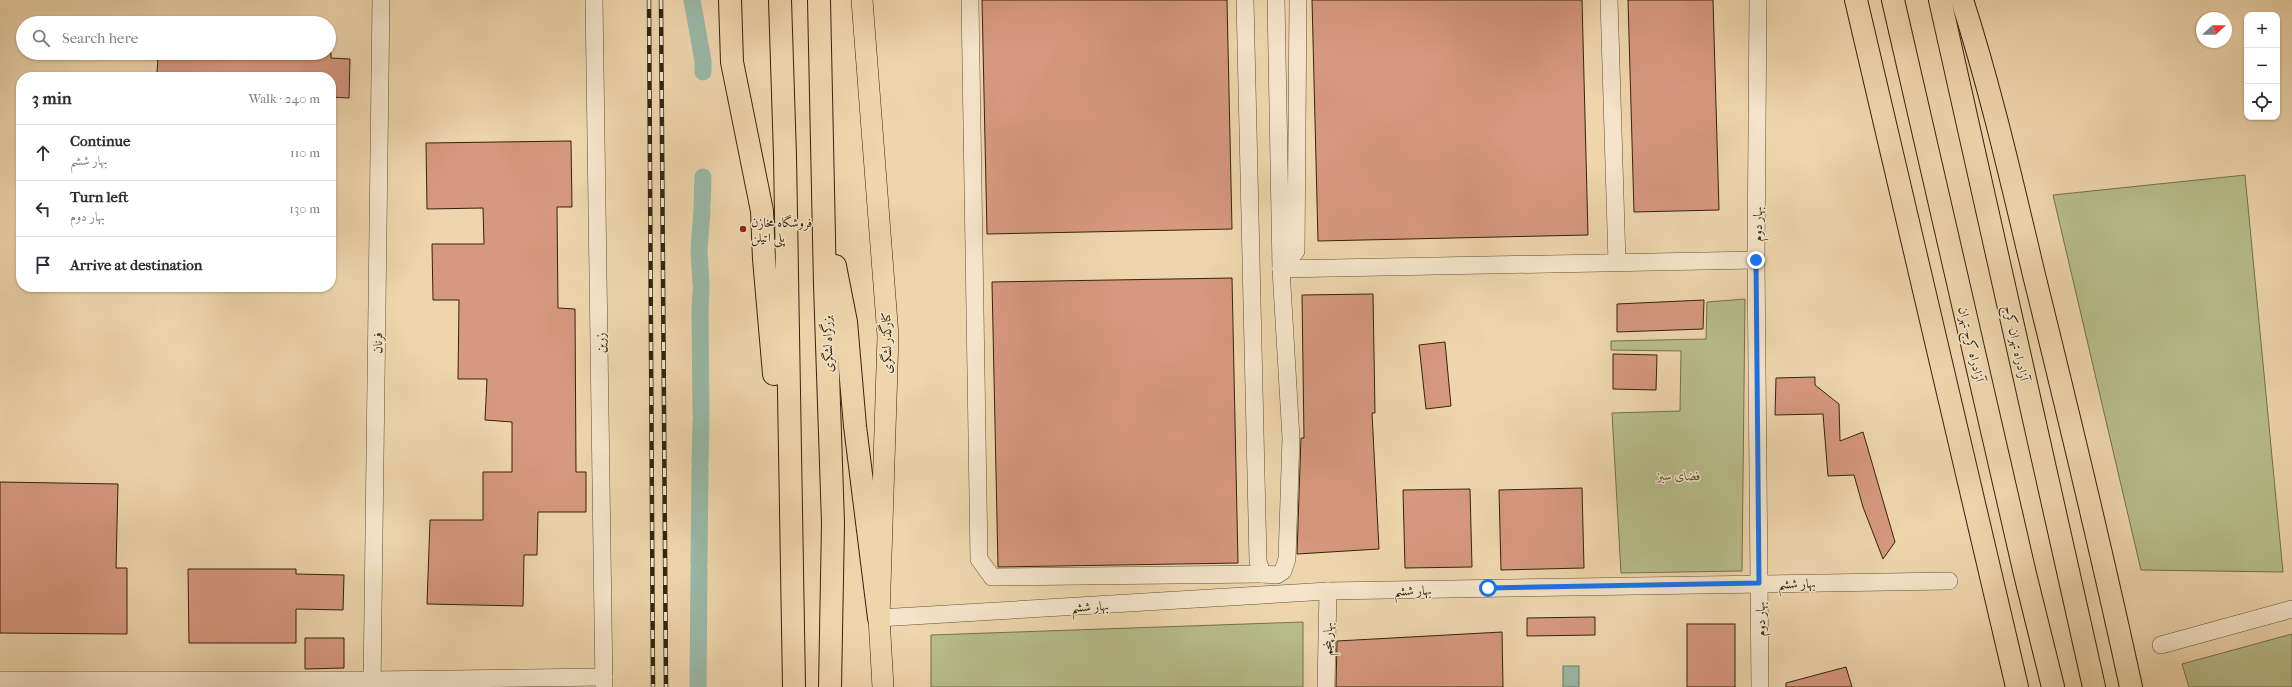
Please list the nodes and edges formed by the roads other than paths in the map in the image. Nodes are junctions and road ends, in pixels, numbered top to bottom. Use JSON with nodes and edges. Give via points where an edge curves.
{"nodes":[{"id":1,"x":382,"y":0,"type":"edge"},
{"id":2,"x":594,"y":0,"type":"edge"},
{"id":3,"x":730,"y":0,"type":"edge"},
{"id":4,"x":780,"y":0,"type":"edge"},
{"id":5,"x":819,"y":0,"type":"edge"},
{"id":6,"x":862,"y":0,"type":"edge"},
{"id":7,"x":970,"y":0,"type":"edge"},
{"id":8,"x":1245,"y":0,"type":"edge"},
{"id":9,"x":1276,"y":0,"type":"edge"},
{"id":10,"x":1298,"y":0,"type":"edge"},
{"id":11,"x":1609,"y":0,"type":"edge"},
{"id":12,"x":1758,"y":0,"type":"edge"},
{"id":13,"x":1856,"y":0,"type":"edge"},
{"id":14,"x":1893,"y":0,"type":"edge"},
{"id":15,"x":1940,"y":0,"type":"edge"},
{"id":16,"x":1962,"y":0,"type":"edge"},
{"id":17,"x":824,"y":189,"type":"junction"},
{"id":18,"x":1756,"y":260,"type":"junction"},
{"id":19,"x":1617,"y":262,"type":"junction"},
{"id":20,"x":1281,"y":269,"type":"junction"},
{"id":21,"x":788,"y":442,"type":"junction"},
{"id":22,"x":1262,"y":574,"type":"junction"},
{"id":23,"x":1949,"y":581,"type":"dead end"},
{"id":24,"x":1759,"y":583,"type":"junction"},
{"id":25,"x":1328,"y":592,"type":"junction"},
{"id":26,"x":2292,"y":609,"type":"edge"},
{"id":27,"x":879,"y":618,"type":"junction"},
{"id":28,"x":2161,"y":645,"type":"dead end"},
{"id":29,"x":0,"y":680,"type":"edge"},
{"id":30,"x":604,"y":682,"type":"edge"},
{"id":31,"x":372,"y":683,"type":"edge"},
{"id":32,"x":794,"y":687,"type":"edge"},
{"id":33,"x":830,"y":687,"type":"edge"},
{"id":34,"x":883,"y":687,"type":"edge"},
{"id":35,"x":1326,"y":687,"type":"edge"},
{"id":36,"x":1760,"y":687,"type":"edge"},
{"id":37,"x":2017,"y":687,"type":"edge"},
{"id":38,"x":2053,"y":687,"type":"edge"},
{"id":39,"x":2094,"y":687,"type":"edge"},
{"id":40,"x":2132,"y":687,"type":"edge"}],
"edges":[{"from":1,"to":31,"type":"street","name":"فرنان"},
{"from":2,"to":30,"type":"street","name":"زرین"},
{"from":3,"to":21,"type":"highway","via":[[732,62],[762,211],[774,375]]},
{"from":4,"to":21,"type":"highway","via":[[785,156]]},
{"from":5,"to":17,"type":"highway","name":"بزرگراه لشگری"},
{"from":6,"to":27,"type":"main road","name":"کنارگذر لشگری","via":[[888,336]]},
{"from":7,"to":22,"type":"street","via":[[979,559],[992,577]]},
{"from":8,"to":22,"type":"street","via":[[1258,561]]},
{"from":9,"to":20,"type":"street"},
{"from":10,"to":20,"type":"street","via":[[1296,251]]},
{"from":11,"to":19,"type":"street"},
{"from":12,"to":18,"type":"street","name":"بهار دوم"},
{"from":13,"to":37,"type":"highway"},
{"from":14,"to":38,"type":"highway","name":"آزادراه کرج-تهران"},
{"from":15,"to":39,"type":"highway","name":"آزادراه تهران-کرج"},
{"from":16,"to":40,"type":"highway","via":[[2013,189],[2094,519]]},
{"from":17,"to":27,"type":"highway","via":[[836,275],[846,322],[855,426]]},
{"from":17,"to":33,"type":"highway","name":"بزرگراه لشگری","via":[[833,523]]},
{"from":18,"to":19,"type":"street"},
{"from":18,"to":24,"type":"street","name":"بهار دوم"},
{"from":19,"to":20,"type":"street"},
{"from":20,"to":22,"type":"street","via":[[1291,438],[1287,559],[1283,571],[1277,575]]},
{"from":21,"to":32,"type":"highway"},
{"from":23,"to":24,"type":"street","name":"بهار ششم"},
{"from":24,"to":25,"type":"street","name":"بهار ششم"},
{"from":24,"to":36,"type":"street","name":"بهار دوم"},
{"from":25,"to":27,"type":"street","name":"بهار ششم"},
{"from":25,"to":35,"type":"street","name":"بهار پنجم"},
{"from":26,"to":28,"type":"street"},
{"from":27,"to":34,"type":"main road","name":"کنارگذر لشگری"},
{"from":29,"to":31,"type":"street"},
{"from":30,"to":31,"type":"street"}]}
